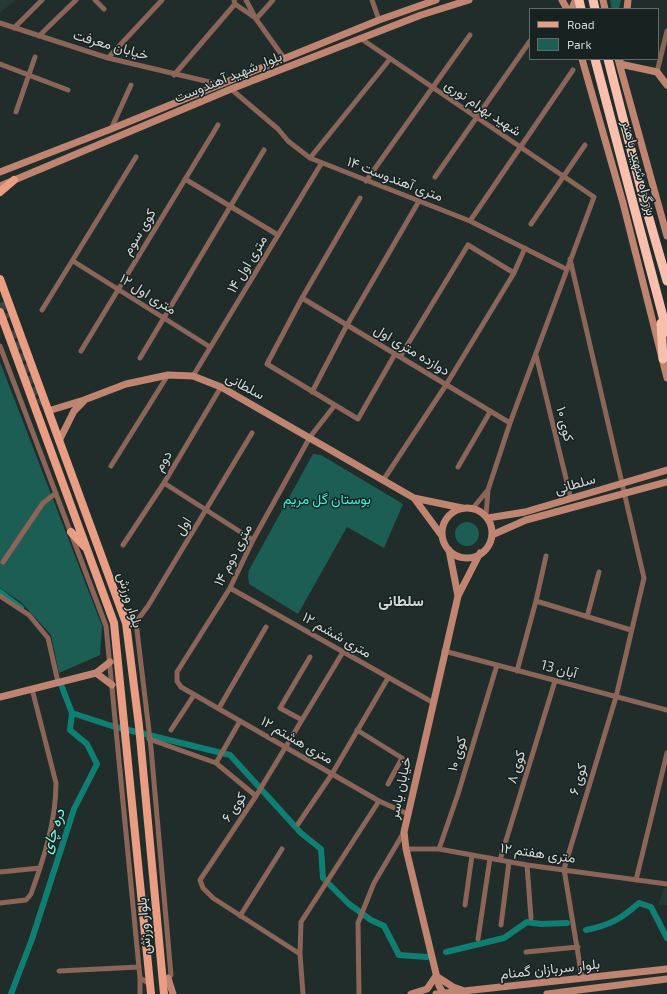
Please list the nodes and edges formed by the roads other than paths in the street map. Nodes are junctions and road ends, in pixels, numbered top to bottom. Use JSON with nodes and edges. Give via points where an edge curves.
{"nodes":[{"id":1,"x":42,"y":0,"type":"edge"},
{"id":2,"x":76,"y":0,"type":"edge"},
{"id":3,"x":95,"y":0,"type":"edge"},
{"id":4,"x":162,"y":0,"type":"edge"},
{"id":5,"x":246,"y":0,"type":"edge"},
{"id":6,"x":273,"y":0,"type":"edge"},
{"id":7,"x":372,"y":0,"type":"edge"},
{"id":8,"x":436,"y":0,"type":"edge"},
{"id":9,"x":469,"y":0,"type":"edge"},
{"id":10,"x":579,"y":0,"type":"edge"},
{"id":11,"x":234,"y":2,"type":"edge"},
{"id":12,"x":418,"y":6,"type":"junction"},
{"id":13,"x":572,"y":8,"type":"edge"},
{"id":14,"x":104,"y":9,"type":"dead end"},
{"id":15,"x":421,"y":15,"type":"junction"},
{"id":16,"x":256,"y":19,"type":"junction"},
{"id":17,"x":379,"y":20,"type":"junction"},
{"id":18,"x":0,"y":23,"type":"edge"},
{"id":19,"x":14,"y":28,"type":"junction"},
{"id":20,"x":667,"y":31,"type":"edge"},
{"id":21,"x":470,"y":35,"type":"dead end"},
{"id":22,"x":39,"y":36,"type":"junction"},
{"id":23,"x":360,"y":38,"type":"junction"},
{"id":24,"x":529,"y":42,"type":"edge"},
{"id":25,"x":35,"y":57,"type":"dead end"},
{"id":26,"x":108,"y":58,"type":"junction"},
{"id":27,"x":284,"y":58,"type":"junction"},
{"id":28,"x":390,"y":59,"type":"junction"},
{"id":29,"x":582,"y":60,"type":"edge"},
{"id":30,"x":595,"y":60,"type":"edge"},
{"id":31,"x":608,"y":60,"type":"edge"},
{"id":32,"x":620,"y":61,"type":"edge"},
{"id":33,"x":0,"y":64,"type":"edge"},
{"id":34,"x":573,"y":70,"type":"dead end"},
{"id":35,"x":657,"y":72,"type":"junction"},
{"id":36,"x":28,"y":74,"type":"junction"},
{"id":37,"x":174,"y":75,"type":"junction"},
{"id":38,"x":666,"y":81,"type":"edge"},
{"id":39,"x":218,"y":84,"type":"junction"},
{"id":40,"x":131,"y":85,"type":"dead end"},
{"id":41,"x":434,"y":88,"type":"junction"},
{"id":42,"x":231,"y":89,"type":"junction"},
{"id":43,"x":68,"y":90,"type":"dead end"},
{"id":44,"x":16,"y":112,"type":"dead end"},
{"id":45,"x":477,"y":118,"type":"junction"},
{"id":46,"x":218,"y":125,"type":"dead end"},
{"id":47,"x":112,"y":129,"type":"junction"},
{"id":48,"x":585,"y":145,"type":"dead end"},
{"id":49,"x":520,"y":147,"type":"junction"},
{"id":50,"x":264,"y":150,"type":"dead end"},
{"id":51,"x":136,"y":157,"type":"dead end"},
{"id":52,"x":310,"y":158,"type":"junction"},
{"id":53,"x":321,"y":164,"type":"junction"},
{"id":54,"x":0,"y":172,"type":"edge"},
{"id":55,"x":563,"y":176,"type":"junction"},
{"id":56,"x":435,"y":177,"type":"dead end"},
{"id":57,"x":185,"y":179,"type":"junction"},
{"id":58,"x":14,"y":180,"type":"junction"},
{"id":59,"x":366,"y":181,"type":"junction"},
{"id":60,"x":0,"y":186,"type":"edge"},
{"id":61,"x":0,"y":192,"type":"edge"},
{"id":62,"x":656,"y":197,"type":"junction"},
{"id":63,"x":360,"y":198,"type":"dead end"},
{"id":64,"x":419,"y":201,"type":"junction"},
{"id":65,"x":230,"y":206,"type":"junction"},
{"id":66,"x":667,"y":214,"type":"edge"},
{"id":67,"x":470,"y":221,"type":"junction"},
{"id":68,"x":531,"y":224,"type":"dead end"},
{"id":69,"x":278,"y":235,"type":"junction"},
{"id":70,"x":667,"y":236,"type":"edge"},
{"id":71,"x":525,"y":248,"type":"junction"},
{"id":72,"x":570,"y":259,"type":"junction"},
{"id":73,"x":73,"y":261,"type":"junction"},
{"id":74,"x":566,"y":269,"type":"junction"},
{"id":75,"x":514,"y":273,"type":"junction"},
{"id":76,"x":0,"y":279,"type":"edge"},
{"id":77,"x":667,"y":281,"type":"edge"},
{"id":78,"x":118,"y":290,"type":"junction"},
{"id":79,"x":302,"y":298,"type":"junction"},
{"id":80,"x":660,"y":304,"type":"junction"},
{"id":81,"x":42,"y":310,"type":"dead end"},
{"id":82,"x":0,"y":312,"type":"tunnel mouth"},
{"id":83,"x":164,"y":318,"type":"junction"},
{"id":84,"x":347,"y":325,"type":"junction"},
{"id":85,"x":667,"y":332,"type":"edge"},
{"id":86,"x":0,"y":346,"type":"edge"},
{"id":87,"x":210,"y":347,"type":"junction"},
{"id":88,"x":81,"y":351,"type":"dead end"},
{"id":89,"x":535,"y":354,"type":"junction"},
{"id":90,"x":397,"y":355,"type":"junction"},
{"id":91,"x":140,"y":358,"type":"dead end"},
{"id":92,"x":663,"y":359,"type":"junction"},
{"id":93,"x":168,"y":375,"type":"junction"},
{"id":94,"x":193,"y":376,"type":"junction"},
{"id":95,"x":667,"y":378,"type":"edge"},
{"id":96,"x":446,"y":385,"type":"junction"},
{"id":97,"x":221,"y":387,"type":"junction"},
{"id":98,"x":312,"y":392,"type":"junction"},
{"id":99,"x":84,"y":400,"type":"junction"},
{"id":100,"x":335,"y":405,"type":"junction"},
{"id":101,"x":48,"y":411,"type":"junction"},
{"id":102,"x":490,"y":412,"type":"junction"},
{"id":103,"x":37,"y":416,"type":"junction"},
{"id":104,"x":30,"y":421,"type":"junction"},
{"id":105,"x":510,"y":424,"type":"junction"},
{"id":106,"x":252,"y":433,"type":"dead end"},
{"id":107,"x":310,"y":437,"type":"junction"},
{"id":108,"x":59,"y":441,"type":"junction"},
{"id":109,"x":110,"y":466,"type":"dead end"},
{"id":110,"x":458,"y":467,"type":"dead end"},
{"id":111,"x":667,"y":470,"type":"edge"},
{"id":112,"x":384,"y":480,"type":"junction"},
{"id":113,"x":667,"y":482,"type":"edge"},
{"id":114,"x":164,"y":483,"type":"junction"},
{"id":115,"x":623,"y":485,"type":"junction"},
{"id":116,"x":488,"y":490,"type":"junction"},
{"id":117,"x":56,"y":493,"type":"junction"},
{"id":118,"x":625,"y":494,"type":"junction"},
{"id":119,"x":414,"y":498,"type":"junction"},
{"id":120,"x":571,"y":499,"type":"junction"},
{"id":121,"x":462,"y":508,"type":"junction"},
{"id":122,"x":473,"y":508,"type":"junction"},
{"id":123,"x":206,"y":511,"type":"junction"},
{"id":124,"x":487,"y":516,"type":"junction"},
{"id":125,"x":71,"y":532,"type":"junction"},
{"id":126,"x":492,"y":535,"type":"junction"},
{"id":127,"x":442,"y":536,"type":"junction"},
{"id":128,"x":254,"y":540,"type":"junction"},
{"id":129,"x":123,"y":545,"type":"dead end"},
{"id":130,"x":450,"y":550,"type":"junction"},
{"id":131,"x":89,"y":551,"type":"junction"},
{"id":132,"x":480,"y":553,"type":"junction"},
{"id":133,"x":546,"y":556,"type":"dead end"},
{"id":134,"x":3,"y":562,"type":"dead end"},
{"id":135,"x":600,"y":572,"type":"dead end"},
{"id":136,"x":230,"y":588,"type":"junction"},
{"id":137,"x":0,"y":596,"type":"edge"},
{"id":138,"x":458,"y":596,"type":"junction"},
{"id":139,"x":536,"y":601,"type":"junction"},
{"id":140,"x":587,"y":617,"type":"junction"},
{"id":141,"x":136,"y":622,"type":"junction"},
{"id":142,"x":126,"y":623,"type":"junction"},
{"id":143,"x":266,"y":627,"type":"dead end"},
{"id":144,"x":631,"y":630,"type":"junction"},
{"id":145,"x":444,"y":651,"type":"junction"},
{"id":146,"x":342,"y":652,"type":"junction"},
{"id":147,"x":310,"y":657,"type":"dead end"},
{"id":148,"x":110,"y":662,"type":"junction"},
{"id":149,"x":497,"y":665,"type":"junction"},
{"id":150,"x":517,"y":671,"type":"junction"},
{"id":151,"x":96,"y":673,"type":"junction"},
{"id":152,"x":388,"y":678,"type":"junction"},
{"id":153,"x":177,"y":681,"type":"joint"},
{"id":154,"x":555,"y":681,"type":"junction"},
{"id":155,"x":58,"y":682,"type":"junction"},
{"id":156,"x":112,"y":685,"type":"junction"},
{"id":157,"x":32,"y":689,"type":"junction"},
{"id":158,"x":194,"y":695,"type":"junction"},
{"id":159,"x":0,"y":697,"type":"edge"},
{"id":160,"x":616,"y":697,"type":"junction"},
{"id":161,"x":432,"y":702,"type":"junction"},
{"id":162,"x":219,"y":708,"type":"junction"},
{"id":163,"x":667,"y":710,"type":"edge"},
{"id":164,"x":302,"y":720,"type":"junction"},
{"id":165,"x":240,"y":721,"type":"junction"},
{"id":166,"x":139,"y":726,"type":"junction"},
{"id":167,"x":126,"y":727,"type":"junction"},
{"id":168,"x":171,"y":730,"type":"dead end"},
{"id":169,"x":357,"y":730,"type":"junction"},
{"id":170,"x":149,"y":739,"type":"junction"},
{"id":171,"x":286,"y":747,"type":"junction"},
{"id":172,"x":667,"y":753,"type":"edge"},
{"id":173,"x":216,"y":763,"type":"junction"},
{"id":174,"x":332,"y":774,"type":"junction"},
{"id":175,"x":388,"y":784,"type":"dead end"},
{"id":176,"x":256,"y":796,"type":"junction"},
{"id":177,"x":379,"y":801,"type":"junction"},
{"id":178,"x":408,"y":814,"type":"junction"},
{"id":179,"x":298,"y":824,"type":"dead end"},
{"id":180,"x":404,"y":832,"type":"junction"},
{"id":181,"x":439,"y":848,"type":"junction"},
{"id":182,"x":282,"y":849,"type":"dead end"},
{"id":183,"x":406,"y":849,"type":"junction"},
{"id":184,"x":472,"y":855,"type":"junction"},
{"id":185,"x":490,"y":858,"type":"junction"},
{"id":186,"x":500,"y":860,"type":"junction"},
{"id":187,"x":509,"y":862,"type":"junction"},
{"id":188,"x":527,"y":865,"type":"junction"},
{"id":189,"x":40,"y":868,"type":"junction"},
{"id":190,"x":564,"y":869,"type":"junction"},
{"id":191,"x":0,"y":872,"type":"edge"},
{"id":192,"x":636,"y":880,"type":"junction"},
{"id":193,"x":667,"y":884,"type":"edge"},
{"id":194,"x":0,"y":903,"type":"edge"},
{"id":195,"x":465,"y":905,"type":"dead end"},
{"id":196,"x":240,"y":916,"type":"junction"},
{"id":197,"x":531,"y":918,"type":"dead end"},
{"id":198,"x":501,"y":925,"type":"dead end"},
{"id":199,"x":478,"y":939,"type":"dead end"},
{"id":200,"x":578,"y":947,"type":"junction"},
{"id":201,"x":526,"y":952,"type":"dead end"},
{"id":202,"x":300,"y":954,"type":"junction"},
{"id":203,"x":139,"y":967,"type":"junction"},
{"id":204,"x":667,"y":969,"type":"edge"},
{"id":205,"x":59,"y":971,"type":"dead end"},
{"id":206,"x":436,"y":976,"type":"junction"},
{"id":207,"x":140,"y":978,"type":"junction"},
{"id":208,"x":582,"y":978,"type":"junction"},
{"id":209,"x":667,"y":979,"type":"edge"},
{"id":210,"x":165,"y":981,"type":"junction"},
{"id":211,"x":151,"y":984,"type":"junction"},
{"id":212,"x":466,"y":992,"type":"junction"},
{"id":213,"x":140,"y":994,"type":"edge"},
{"id":214,"x":152,"y":994,"type":"edge"},
{"id":215,"x":164,"y":994,"type":"edge"},
{"id":216,"x":172,"y":994,"type":"edge"},
{"id":217,"x":303,"y":994,"type":"edge"},
{"id":218,"x":359,"y":994,"type":"edge"},
{"id":219,"x":411,"y":994,"type":"edge"},
{"id":220,"x":439,"y":994,"type":"edge"},
{"id":221,"x":547,"y":994,"type":"edge"},
{"id":222,"x":555,"y":994,"type":"edge"}],
"edges":[{"from":1,"to":19,"type":"street"},
{"from":2,"to":22,"type":"street"},
{"from":3,"to":14,"type":"street"},
{"from":4,"to":26,"type":"street"},
{"from":5,"to":16,"type":"street"},
{"from":6,"to":16,"type":"street"},
{"from":7,"to":17,"type":"street"},
{"from":8,"to":12,"type":"main road","name":"بلوار شهید آهندوست"},
{"from":9,"to":15,"type":"main road","name":"بلوار شهید آهندوست"},
{"from":10,"to":13,"type":"main road"},
{"from":11,"to":16,"type":"street"},
{"from":11,"to":37,"type":"street"},
{"from":12,"to":15,"type":"main road"},
{"from":12,"to":17,"type":"main road","name":"بلوار شهید آهندوست"},
{"from":15,"to":23,"type":"main road","name":"بلوار شهید آهندوست"},
{"from":16,"to":27,"type":"street"},
{"from":17,"to":27,"type":"main road","name":"بلوار شهید آهندوست"},
{"from":18,"to":19,"type":"street","name":"خیابان معرفت"},
{"from":19,"to":22,"type":"street","name":"خیابان معرفت"},
{"from":20,"to":35,"type":"street"},
{"from":21,"to":41,"type":"street"},
{"from":22,"to":26,"type":"street","name":"خیابان معرفت"},
{"from":23,"to":28,"type":"street","name":"شهید بهرام نوری"},
{"from":23,"to":42,"type":"main road","name":"بلوار شهید آهندوست"},
{"from":24,"to":45,"type":"street"},
{"from":25,"to":36,"type":"street"},
{"from":26,"to":37,"type":"street","name":"خیابان معرفت"},
{"from":27,"to":39,"type":"main road","name":"بلوار شهید آهندوست"},
{"from":28,"to":41,"type":"street","name":"شهید بهرام نوری"},
{"from":28,"to":52,"type":"street"},
{"from":29,"to":92,"type":"main road","via":[[623,203]]},
{"from":30,"to":80,"type":"highway","name":"بزرگراه شهید باهنر"},
{"from":31,"to":77,"type":"highway","name":"بزرگراه شهید باهنر"},
{"from":32,"to":35,"type":"main road"},
{"from":32,"to":62,"type":"main road"},
{"from":33,"to":36,"type":"street"},
{"from":34,"to":49,"type":"street"},
{"from":35,"to":38,"type":"main road"},
{"from":36,"to":43,"type":"street"},
{"from":36,"to":44,"type":"street"},
{"from":37,"to":39,"type":"street","name":"خیابان معرفت"},
{"from":39,"to":47,"type":"main road","name":"بلوار شهید آهندوست"},
{"from":40,"to":47,"type":"street"},
{"from":41,"to":45,"type":"street","name":"شهید بهرام نوری"},
{"from":41,"to":59,"type":"street"},
{"from":42,"to":52,"type":"street","name":"۱۴ متری آهندوست"},
{"from":42,"to":58,"type":"main road","name":"بلوار شهید آهندوست"},
{"from":45,"to":49,"type":"street","name":"شهید بهرام نوری"},
{"from":45,"to":56,"type":"street"},
{"from":46,"to":57,"type":"street","name":"کوی سوم"},
{"from":47,"to":54,"type":"main road","name":"بلوار شهید آهندوست"},
{"from":48,"to":55,"type":"street"},
{"from":49,"to":55,"type":"street","name":"شهید بهرام نوری"},
{"from":49,"to":67,"type":"street"},
{"from":50,"to":65,"type":"street"},
{"from":51,"to":73,"type":"street"},
{"from":52,"to":53,"type":"street","name":"۱۴ متری آهندوست"},
{"from":53,"to":59,"type":"street","name":"۱۴ متری آهندوست"},
{"from":53,"to":69,"type":"street","name":"۱۴ متری اول"},
{"from":55,"to":68,"type":"street"},
{"from":55,"to":72,"type":"street","name":"شهید بهرام نوری","via":[[594,197]]},
{"from":57,"to":65,"type":"street"},
{"from":57,"to":78,"type":"street","name":"کوی سوم"},
{"from":58,"to":60,"type":"main road","name":"بلوار شهید آهندوست"},
{"from":58,"to":61,"type":"main road"},
{"from":59,"to":64,"type":"street","name":"۱۴ متری آهندوست"},
{"from":62,"to":66,"type":"main road"},
{"from":62,"to":70,"type":"main road"},
{"from":63,"to":79,"type":"street"},
{"from":64,"to":67,"type":"street","name":"۱۴ متری آهندوست"},
{"from":64,"to":84,"type":"street"},
{"from":65,"to":69,"type":"street"},
{"from":65,"to":83,"type":"street"},
{"from":67,"to":71,"type":"street","name":"۱۴ متری آهندوست"},
{"from":69,"to":87,"type":"street","name":"۱۴ متری اول"},
{"from":71,"to":74,"type":"street","name":"۱۴ متری آهندوست"},
{"from":71,"to":75,"type":"street"},
{"from":72,"to":74,"type":"street"},
{"from":72,"to":115,"type":"street"},
{"from":73,"to":78,"type":"street","name":"۱۲ متری اول"},
{"from":73,"to":81,"type":"street"},
{"from":74,"to":89,"type":"street"},
{"from":75,"to":90,"type":"street","via":[[468,245]]},
{"from":75,"to":96,"type":"street"},
{"from":76,"to":101,"type":"main road","name":"بلوار ورزش"},
{"from":78,"to":83,"type":"street","name":"۱۲ متری اول"},
{"from":78,"to":88,"type":"street","name":"کوی سوم"},
{"from":79,"to":84,"type":"street","name":"دوازده متری اول"},
{"from":79,"to":98,"type":"street","via":[[267,364]]},
{"from":80,"to":85,"type":"highway","name":"بزرگراه شهید باهنر"},
{"from":80,"to":92,"type":"highway"},
{"from":82,"to":103,"type":"main road","name":"بلوار ورزش"},
{"from":83,"to":87,"type":"street","name":"۱۲ متری اول"},
{"from":83,"to":91,"type":"street"},
{"from":84,"to":90,"type":"street","name":"دوازده متری اول"},
{"from":84,"to":98,"type":"street"},
{"from":86,"to":104,"type":"street"},
{"from":87,"to":94,"type":"street","name":"۱۴ متری اول"},
{"from":89,"to":105,"type":"street"},
{"from":89,"to":120,"type":"street","name":"کوی ۱۰"},
{"from":90,"to":96,"type":"street","name":"دوازده متری اول"},
{"from":90,"to":100,"type":"street","via":[[358,419]]},
{"from":92,"to":95,"type":"main road"},
{"from":93,"to":94,"type":"main road","name":"سلطانی"},
{"from":93,"to":99,"type":"main road","name":"سلطانی","via":[[126,384]]},
{"from":93,"to":109,"type":"street"},
{"from":94,"to":97,"type":"main road","name":"سلطانی"},
{"from":96,"to":102,"type":"street","name":"دوازده متری اول"},
{"from":96,"to":112,"type":"street"},
{"from":97,"to":107,"type":"main road","name":"سلطانی"},
{"from":97,"to":114,"type":"street","name":"دوم"},
{"from":98,"to":100,"type":"street"},
{"from":99,"to":101,"type":"main road","name":"سلطانی"},
{"from":99,"to":108,"type":"main road","via":[[74,411]]},
{"from":100,"to":107,"type":"street","name":"۱۴ متری دوم"},
{"from":101,"to":108,"type":"main road","name":"بلوار ورزش"},
{"from":102,"to":105,"type":"street","name":"دوازده متری اول"},
{"from":102,"to":110,"type":"street"},
{"from":103,"to":104,"type":"street"},
{"from":103,"to":131,"type":"main road","name":"بلوار ورزش"},
{"from":104,"to":117,"type":"street"},
{"from":105,"to":116,"type":"street"},
{"from":106,"to":123,"type":"street","name":"اول"},
{"from":107,"to":112,"type":"main road","name":"سلطانی"},
{"from":107,"to":128,"type":"street","name":"۱۴ متری دوم"},
{"from":108,"to":142,"type":"main road","name":"بلوار ورزش"},
{"from":111,"to":115,"type":"main road","name":"سلطانی"},
{"from":112,"to":119,"type":"main road","name":"سلطانی"},
{"from":113,"to":118,"type":"main road","name":"سلطانی"},
{"from":114,"to":123,"type":"street"},
{"from":114,"to":129,"type":"street","name":"دوم"},
{"from":115,"to":118,"type":"street","name":"کوی ۶"},
{"from":115,"to":120,"type":"main road","name":"سلطانی"},
{"from":116,"to":122,"type":"street"},
{"from":116,"to":124,"type":"street"},
{"from":117,"to":125,"type":"street"},
{"from":117,"to":134,"type":"street","via":[[43,503]]},
{"from":118,"to":126,"type":"main road","name":"سلطانی","via":[[526,520]]},
{"from":118,"to":144,"type":"street","name":"کوی ۶","via":[[644,578]]},
{"from":119,"to":121,"type":"main road"},
{"from":119,"to":127,"type":"main road"},
{"from":120,"to":124,"type":"main road","name":"سلطانی","via":[[525,512]]},
{"from":121,"to":122,"type":"main road"},
{"from":121,"to":127,"type":"main road","via":[[449,515],[444,522]]},
{"from":122,"to":124,"type":"main road"},
{"from":123,"to":128,"type":"street"},
{"from":123,"to":141,"type":"street","name":"اول"},
{"from":124,"to":126,"type":"main road"},
{"from":125,"to":131,"type":"main road"},
{"from":125,"to":148,"type":"street","via":[[106,626]]},
{"from":126,"to":132,"type":"main road","via":[[490,543]]},
{"from":127,"to":130,"type":"main road"},
{"from":128,"to":136,"type":"street","name":"۱۴ متری دوم"},
{"from":130,"to":132,"type":"main road","via":[[460,557],[469,558]]},
{"from":130,"to":138,"type":"main road","name":"خیابان یاسر"},
{"from":131,"to":167,"type":"main road","name":"بلوار ورزش","via":[[114,623]]},
{"from":132,"to":138,"type":"main road","name":"خیابان یاسر"},
{"from":133,"to":139,"type":"street"},
{"from":135,"to":140,"type":"street"},
{"from":136,"to":146,"type":"street","name":"۱۲ متری ششم"},
{"from":136,"to":153,"type":"street","name":"۱۴ متری دوم","via":[[177,672]]},
{"from":137,"to":155,"type":"street","via":[[29,615],[48,638]]},
{"from":138,"to":145,"type":"main road","name":"خیابان یاسر"},
{"from":139,"to":140,"type":"street"},
{"from":139,"to":150,"type":"street"},
{"from":140,"to":144,"type":"street"},
{"from":141,"to":142,"type":"street"},
{"from":141,"to":170,"type":"street"},
{"from":142,"to":166,"type":"main road","name":"بلوار ورزش"},
{"from":143,"to":162,"type":"street"},
{"from":144,"to":160,"type":"street","name":"کوی ۶"},
{"from":145,"to":149,"type":"street","name":"13 آبان"},
{"from":145,"to":161,"type":"main road","name":"خیابان یاسر"},
{"from":146,"to":152,"type":"street","name":"۱۲ متری ششم"},
{"from":146,"to":164,"type":"street","name":"کوی ۶"},
{"from":147,"to":164,"type":"street","via":[[280,708]]},
{"from":148,"to":151,"type":"main road"},
{"from":148,"to":156,"type":"street"},
{"from":149,"to":150,"type":"street","name":"13 آبان"},
{"from":149,"to":181,"type":"street","name":"کوی ۱۰"},
{"from":150,"to":154,"type":"street","name":"13 آبان"},
{"from":151,"to":155,"type":"main road"},
{"from":151,"to":156,"type":"main road"},
{"from":152,"to":161,"type":"street","name":"۱۲ متری ششم"},
{"from":152,"to":169,"type":"street"},
{"from":153,"to":158,"type":"street","name":"۱۲ متری هشتم","via":[[180,687]]},
{"from":154,"to":160,"type":"street","name":"13 آبان"},
{"from":154,"to":186,"type":"street","name":"کوی ۸"},
{"from":155,"to":157,"type":"main road"},
{"from":156,"to":203,"type":"street"},
{"from":157,"to":159,"type":"main road"},
{"from":157,"to":189,"type":"street","via":[[56,783],[49,838]]},
{"from":158,"to":162,"type":"street","name":"۱۲ متری هشتم"},
{"from":158,"to":168,"type":"street"},
{"from":160,"to":163,"type":"street","name":"13 آبان"},
{"from":160,"to":190,"type":"street","name":"کوی ۶"},
{"from":161,"to":178,"type":"main road","name":"خیابان یاسر"},
{"from":162,"to":165,"type":"street","name":"۱۲ متری هشتم"},
{"from":164,"to":171,"type":"street","name":"کوی ۶"},
{"from":165,"to":171,"type":"street","name":"۱۲ متری هشتم"},
{"from":165,"to":173,"type":"street"},
{"from":166,"to":167,"type":"main road"},
{"from":166,"to":210,"type":"main road","name":"بلوار ورزش"},
{"from":167,"to":211,"type":"main road","name":"بلوار ورزش"},
{"from":169,"to":174,"type":"street"},
{"from":169,"to":175,"type":"street","via":[[402,758]]},
{"from":170,"to":173,"type":"street"},
{"from":170,"to":210,"type":"street","via":[[171,974]]},
{"from":171,"to":174,"type":"street","name":"۱۲ متری هشتم"},
{"from":171,"to":176,"type":"street","name":"کوی ۶"},
{"from":172,"to":192,"type":"street"},
{"from":173,"to":176,"type":"street"},
{"from":174,"to":177,"type":"street","name":"۱۲ متری هشتم"},
{"from":174,"to":179,"type":"street"},
{"from":176,"to":196,"type":"street","name":"کوی ۶","via":[[200,880],[202,888]]},
{"from":177,"to":178,"type":"street","name":"۱۲ متری هشتم"},
{"from":177,"to":202,"type":"street","via":[[300,922]]},
{"from":178,"to":180,"type":"main road","name":"خیابان یاسر"},
{"from":180,"to":183,"type":"main road","name":"خیابان یاسر"},
{"from":180,"to":218,"type":"street","via":[[374,883],[358,923]]},
{"from":181,"to":183,"type":"street","name":"۱۲ متری هفتم"},
{"from":181,"to":184,"type":"street","name":"۱۲ متری هفتم"},
{"from":182,"to":196,"type":"street"},
{"from":183,"to":206,"type":"main road","name":"خیابان یاسر"},
{"from":184,"to":185,"type":"street","name":"۱۲ متری هفتم"},
{"from":184,"to":195,"type":"street"},
{"from":185,"to":186,"type":"street","name":"۱۲ متری هفتم"},
{"from":185,"to":199,"type":"street"},
{"from":186,"to":187,"type":"street","name":"۱۲ متری هفتم"},
{"from":187,"to":188,"type":"street","name":"۱۲ متری هفتم"},
{"from":187,"to":198,"type":"street"},
{"from":188,"to":190,"type":"street","name":"۱۲ متری هفتم"},
{"from":188,"to":197,"type":"street"},
{"from":189,"to":191,"type":"street"},
{"from":189,"to":194,"type":"street","via":[[31,894],[26,900]]},
{"from":190,"to":192,"type":"street","name":"۱۲ متری هفتم"},
{"from":190,"to":200,"type":"street"},
{"from":192,"to":193,"type":"street","name":"۱۲ متری هفتم"},
{"from":196,"to":202,"type":"street"},
{"from":200,"to":201,"type":"street"},
{"from":200,"to":208,"type":"street"},
{"from":202,"to":217,"type":"street"},
{"from":203,"to":205,"type":"street"},
{"from":203,"to":207,"type":"street"},
{"from":204,"to":208,"type":"main road","name":"بلوار سربازان گمنام"},
{"from":206,"to":212,"type":"main road"},
{"from":206,"to":219,"type":"main road","via":[[427,989]]},
{"from":206,"to":220,"type":"main road","name":"خیابان یاسر"},
{"from":207,"to":211,"type":"street"},
{"from":207,"to":213,"type":"street"},
{"from":208,"to":212,"type":"main road","name":"بلوار سربازان گمنام"},
{"from":209,"to":222,"type":"main road","name":"بلوار سربازان گمنام"},
{"from":210,"to":211,"type":"main road"},
{"from":210,"to":215,"type":"main road","name":"بلوار ورزش"},
{"from":210,"to":216,"type":"main road"},
{"from":211,"to":214,"type":"main road","name":"بلوار ورزش"},
{"from":212,"to":220,"type":"main road","name":"بلوار سربازان گمنام"},
{"from":221,"to":222,"type":"main road","name":"بلوار سربازان گمنام"}]}
